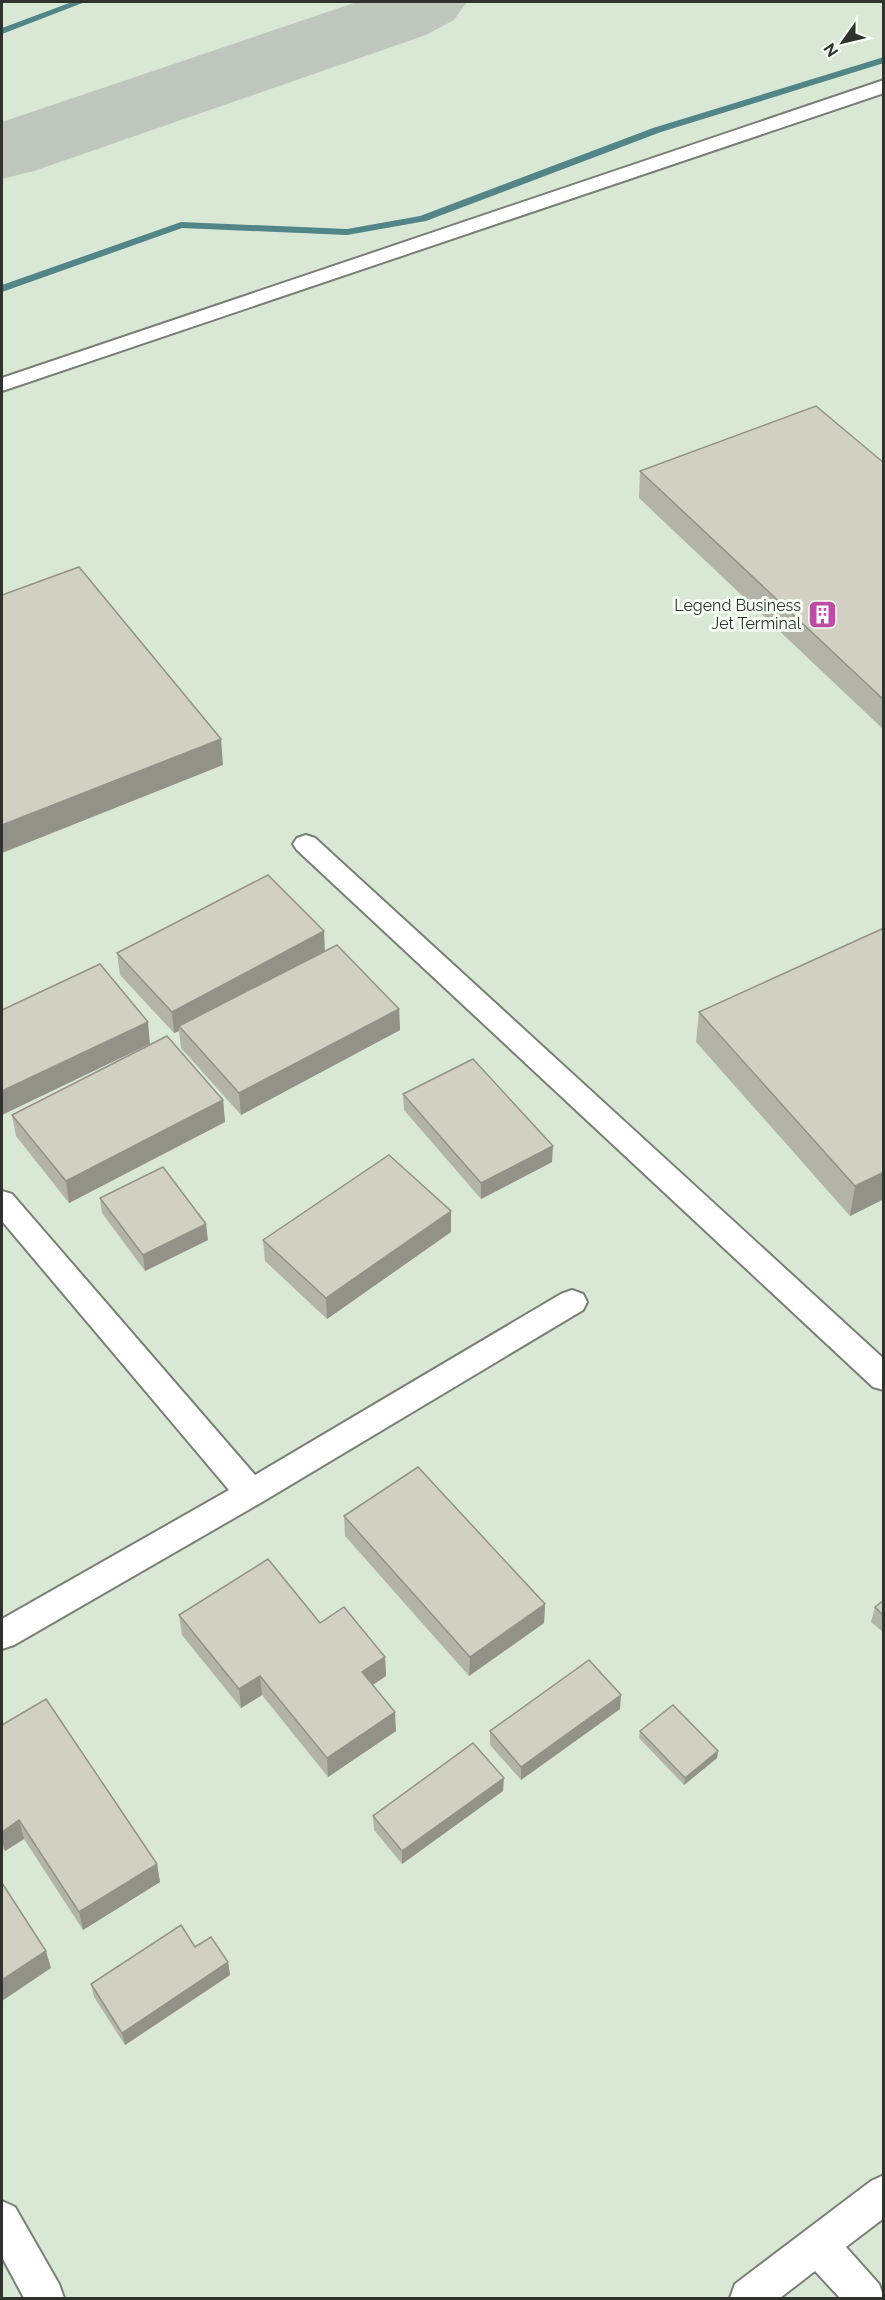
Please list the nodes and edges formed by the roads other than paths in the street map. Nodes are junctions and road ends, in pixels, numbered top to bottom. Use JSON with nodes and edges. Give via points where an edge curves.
{"nodes":[{"id":1,"x":884,"y":86,"type":"edge"},
{"id":2,"x":2,"y":385,"type":"edge"},
{"id":3,"x":306,"y":843,"type":"dead end"},
{"id":4,"x":2,"y":1202,"type":"edge"},
{"id":5,"x":572,"y":1302,"type":"dead end"},
{"id":6,"x":884,"y":1378,"type":"edge"},
{"id":7,"x":251,"y":1493,"type":"junction"},
{"id":8,"x":2,"y":1635,"type":"edge"},
{"id":9,"x":884,"y":2194,"type":"edge"},
{"id":10,"x":2,"y":2220,"type":"edge"},
{"id":11,"x":818,"y":2245,"type":"junction"},
{"id":12,"x":45,"y":2298,"type":"edge"},
{"id":13,"x":749,"y":2298,"type":"edge"},
{"id":14,"x":865,"y":2298,"type":"edge"}],
"edges":[{"from":1,"to":2,"type":"lane"},
{"from":3,"to":6,"type":"lane"},
{"from":4,"to":7,"type":"lane"},
{"from":5,"to":7,"type":"lane"},
{"from":7,"to":8,"type":"lane"},
{"from":9,"to":11,"type":"lane"},
{"from":10,"to":12,"type":"lane"},
{"from":11,"to":13,"type":"lane"},
{"from":11,"to":14,"type":"lane"}]}
